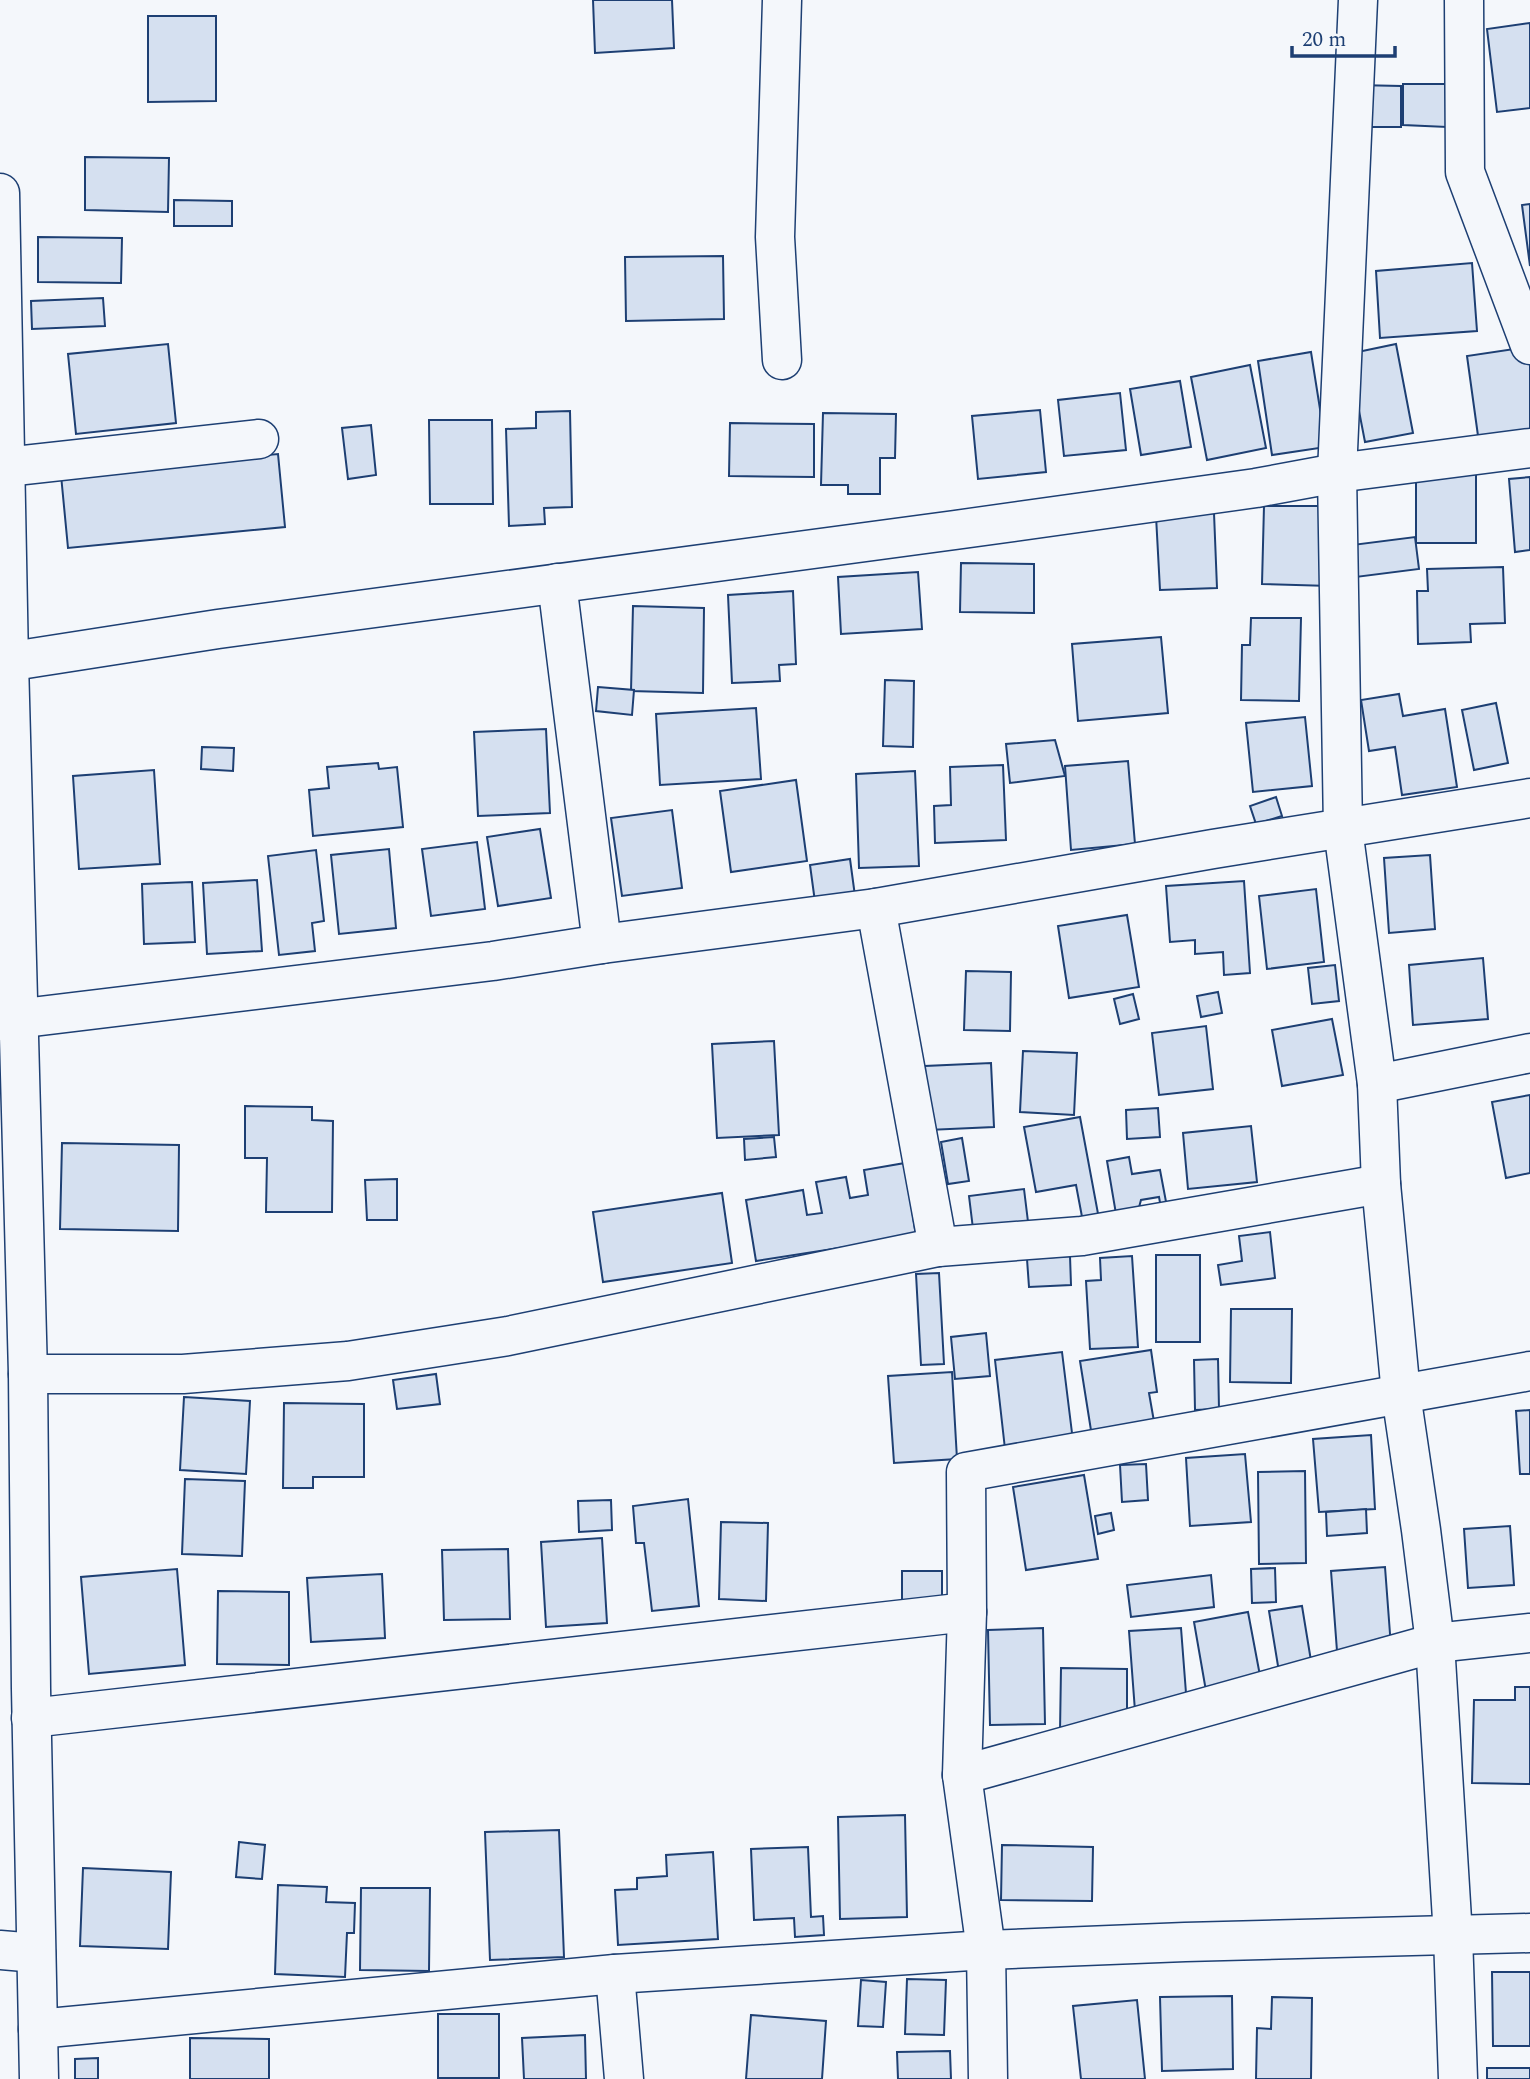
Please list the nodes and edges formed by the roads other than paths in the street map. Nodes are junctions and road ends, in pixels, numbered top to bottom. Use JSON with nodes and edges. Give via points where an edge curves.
{"nodes":[{"id":1,"x":782,"y":0,"type":"edge"},
{"id":2,"x":1358,"y":0,"type":"edge"},
{"id":3,"x":1464,"y":0,"type":"edge"},
{"id":4,"x":0,"y":193,"type":"edge"},
{"id":5,"x":1530,"y":345,"type":"edge"},
{"id":6,"x":782,"y":360,"type":"dead end"},
{"id":7,"x":2,"y":425,"type":"edge"},
{"id":8,"x":259,"y":439,"type":"dead end"},
{"id":9,"x":1530,"y":448,"type":"edge"},
{"id":10,"x":6,"y":467,"type":"junction"},
{"id":11,"x":1337,"y":472,"type":"junction"},
{"id":12,"x":556,"y":583,"type":"junction"},
{"id":13,"x":5,"y":663,"type":"edge"},
{"id":14,"x":1530,"y":798,"type":"edge"},
{"id":15,"x":1343,"y":829,"type":"junction"},
{"id":16,"x":876,"y":908,"type":"junction"},
{"id":17,"x":602,"y":944,"type":"junction"},
{"id":18,"x":9,"y":1020,"type":"edge"},
{"id":19,"x":1530,"y":1053,"type":"edge"},
{"id":20,"x":1377,"y":1084,"type":"junction"},
{"id":21,"x":1381,"y":1184,"type":"junction"},
{"id":22,"x":939,"y":1247,"type":"junction"},
{"id":23,"x":1530,"y":1371,"type":"edge"},
{"id":24,"x":28,"y":1374,"type":"junction"},
{"id":25,"x":1401,"y":1394,"type":"junction"},
{"id":26,"x":967,"y":1612,"type":"junction"},
{"id":27,"x":1530,"y":1633,"type":"edge"},
{"id":28,"x":1436,"y":1643,"type":"junction"},
{"id":29,"x":31,"y":1718,"type":"junction"},
{"id":30,"x":962,"y":1775,"type":"junction"},
{"id":31,"x":1530,"y":1933,"type":"edge"},
{"id":32,"x":1453,"y":1936,"type":"junction"},
{"id":33,"x":986,"y":1950,"type":"junction"},
{"id":34,"x":18,"y":1951,"type":"edge"},
{"id":35,"x":615,"y":1974,"type":"junction"},
{"id":36,"x":38,"y":2029,"type":"junction"},
{"id":37,"x":39,"y":2079,"type":"edge"},
{"id":38,"x":624,"y":2079,"type":"edge"},
{"id":39,"x":988,"y":2079,"type":"edge"},
{"id":40,"x":1458,"y":2079,"type":"edge"}],
"edges":[{"from":1,"to":6,"type":"street","via":[[775,237]]},
{"from":2,"to":11,"type":"street"},
{"from":3,"to":5,"type":"street","via":[[1465,172]]},
{"from":4,"to":7,"type":"street"},
{"from":7,"to":10,"type":"street"},
{"from":8,"to":10,"type":"street"},
{"from":9,"to":11,"type":"street"},
{"from":10,"to":13,"type":"street"},
{"from":11,"to":12,"type":"street","via":[[1256,488]]},
{"from":11,"to":15,"type":"street"},
{"from":12,"to":13,"type":"street"},
{"from":12,"to":17,"type":"street"},
{"from":13,"to":18,"type":"street"},
{"from":14,"to":15,"type":"street"},
{"from":15,"to":16,"type":"street"},
{"from":15,"to":20,"type":"street"},
{"from":16,"to":17,"type":"street"},
{"from":16,"to":22,"type":"street"},
{"from":17,"to":18,"type":"street"},
{"from":18,"to":24,"type":"street"},
{"from":19,"to":20,"type":"street"},
{"from":20,"to":21,"type":"street"},
{"from":21,"to":22,"type":"street","via":[[1082,1236]]},
{"from":21,"to":25,"type":"street"},
{"from":22,"to":24,"type":"street","via":[[509,1336],[348,1361],[183,1374]]},
{"from":23,"to":25,"type":"street"},
{"from":24,"to":29,"type":"street"},
{"from":25,"to":26,"type":"street","via":[[966,1472]]},
{"from":25,"to":28,"type":"street"},
{"from":26,"to":29,"type":"street"},
{"from":26,"to":30,"type":"street"},
{"from":27,"to":28,"type":"street"},
{"from":28,"to":30,"type":"street"},
{"from":28,"to":32,"type":"street"},
{"from":29,"to":34,"type":"street"},
{"from":30,"to":33,"type":"street"},
{"from":31,"to":32,"type":"street"},
{"from":32,"to":33,"type":"street"},
{"from":32,"to":40,"type":"street"},
{"from":33,"to":35,"type":"street"},
{"from":33,"to":39,"type":"street"},
{"from":34,"to":36,"type":"street"},
{"from":35,"to":36,"type":"street"},
{"from":35,"to":38,"type":"street"},
{"from":36,"to":37,"type":"street"}]}
